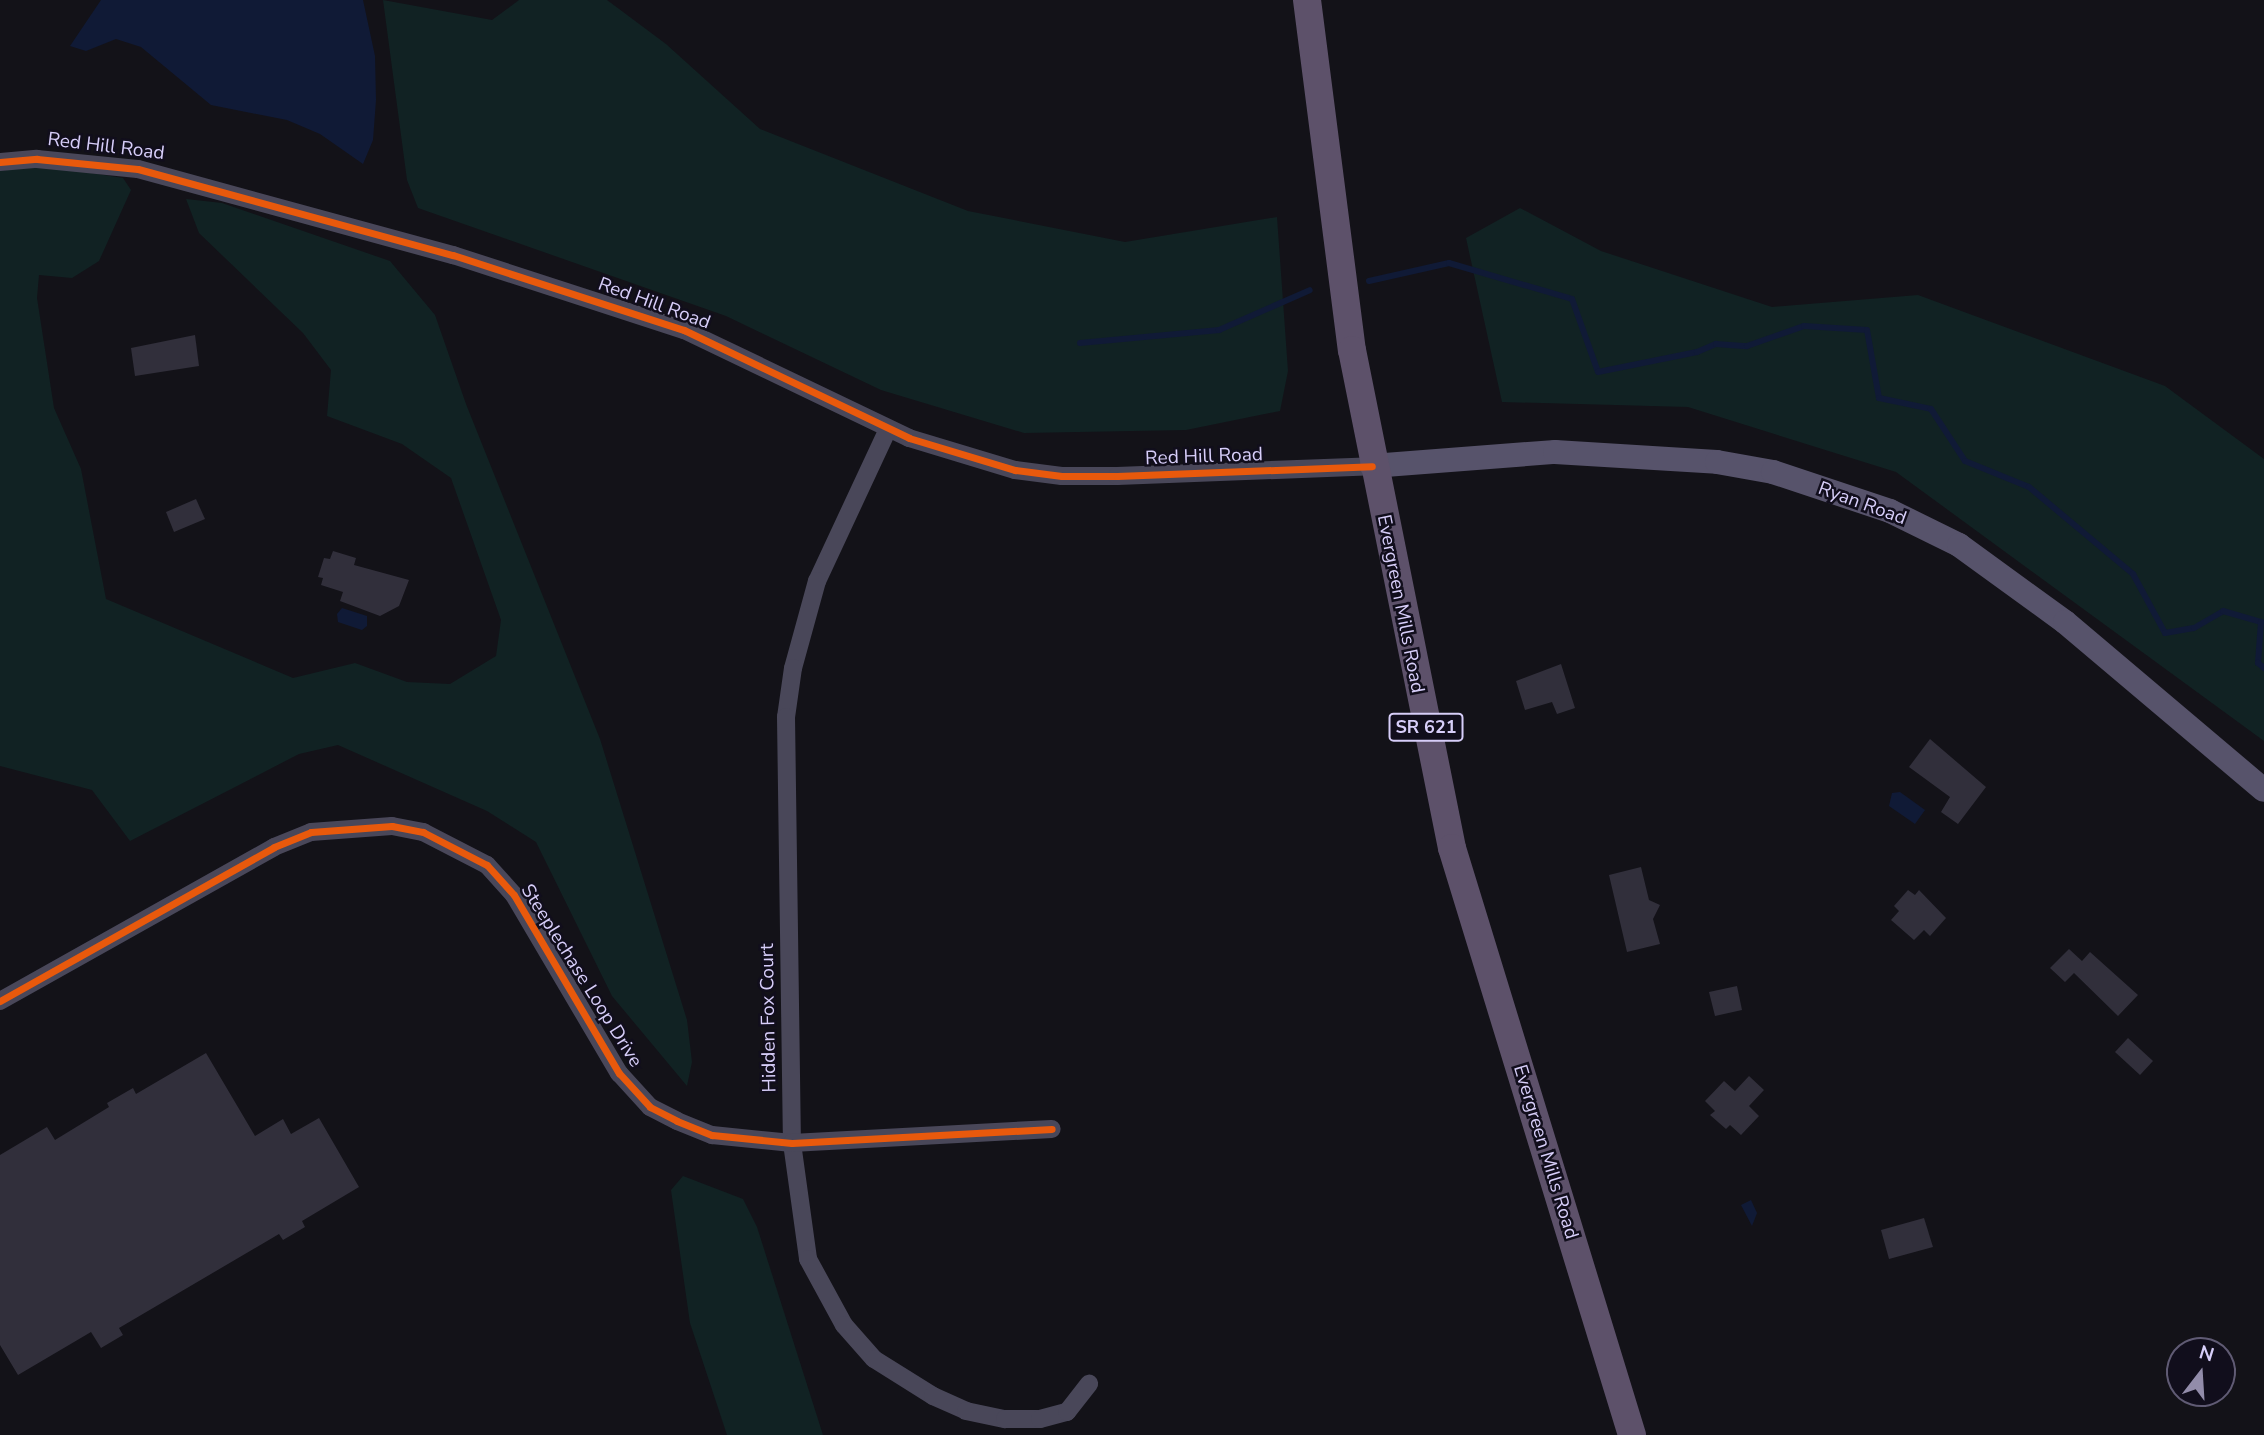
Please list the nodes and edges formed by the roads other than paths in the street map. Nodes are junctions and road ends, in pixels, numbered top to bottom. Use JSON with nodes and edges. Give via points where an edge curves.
{"nodes":[{"id":1,"x":1307,"y":0,"type":"edge"},
{"id":2,"x":0,"y":162,"type":"edge"},
{"id":3,"x":888,"y":429,"type":"junction"},
{"id":4,"x":1372,"y":466,"type":"junction"},
{"id":5,"x":2264,"y":790,"type":"edge"},
{"id":6,"x":0,"y":1001,"type":"edge"},
{"id":7,"x":1052,"y":1129,"type":"dead end"},
{"id":8,"x":792,"y":1143,"type":"junction"},
{"id":9,"x":1088,"y":1384,"type":"dead end"},
{"id":10,"x":1632,"y":1435,"type":"edge"}],
"edges":[{"from":1,"to":4,"type":"main road","name":"Evergreen Mills Road","number":"SR 621","via":[[1348,325]]},
{"from":2,"to":3,"type":"street","name":"Red Hill Road","via":[[77,161],[146,171],[453,255],[684,330]]},
{"from":3,"to":4,"type":"street","name":"Red Hill Road","via":[[972,460],[1062,476]]},
{"from":3,"to":8,"type":"street","name":"Hidden Fox Court","via":[[817,581],[793,668],[786,717]]},
{"from":4,"to":5,"type":"main road","name":"Ryan Road","via":[[1555,452],[1717,462],[1773,472],[1890,511],[1959,545],[2065,622]]},
{"from":4,"to":10,"type":"main road","name":"Evergreen Mills Road","number":"SR 621","via":[[1451,848]]},
{"from":6,"to":8,"type":"street","name":"Steeplechase Loop Drive","via":[[274,847],[311,832],[392,825],[423,832],[459,849],[486,865],[505,885],[599,1043],[650,1107],[712,1135]]},
{"from":7,"to":8,"type":"street","name":"Steeplechase Loop Drive"},
{"from":8,"to":9,"type":"street","name":"Hidden Fox Court","via":[[808,1259],[831,1305],[874,1359],[933,1396],[1005,1419],[1040,1419],[1067,1412]]}]}
